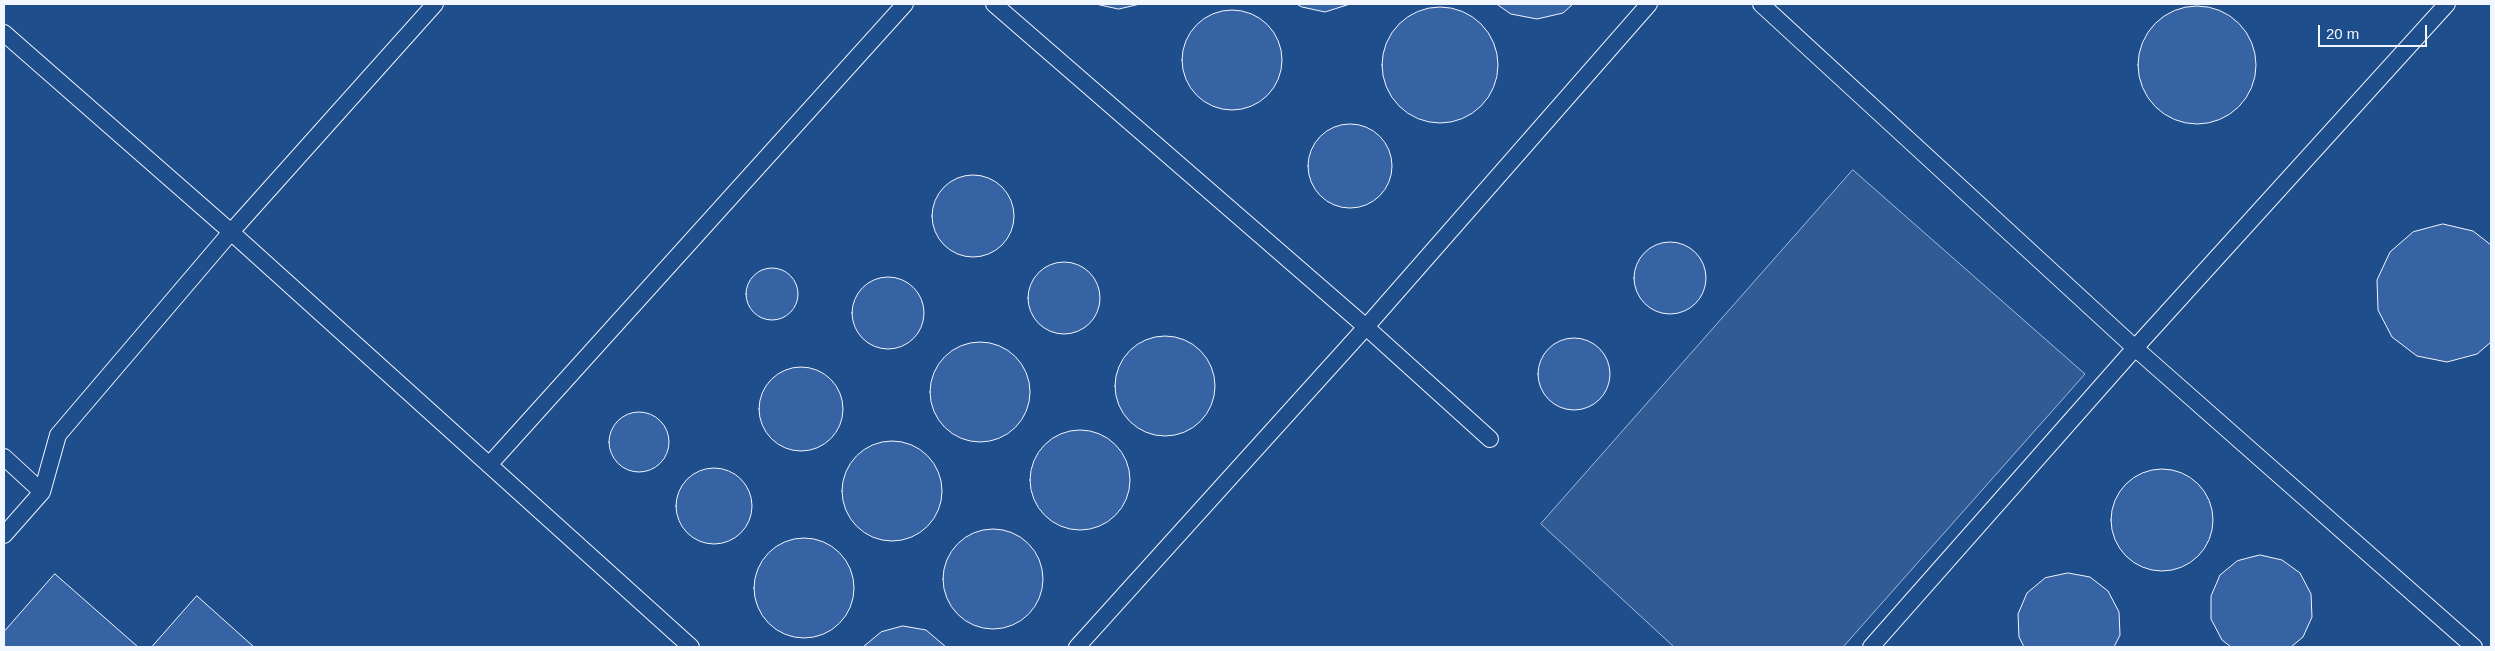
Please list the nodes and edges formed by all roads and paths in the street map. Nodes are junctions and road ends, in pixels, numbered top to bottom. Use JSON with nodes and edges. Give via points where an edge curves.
{"nodes":[{"id":1,"x":435,"y":4,"type":"edge"},
{"id":2,"x":906,"y":4,"type":"edge"},
{"id":3,"x":994,"y":4,"type":"edge"},
{"id":4,"x":1649,"y":4,"type":"edge"},
{"id":5,"x":1761,"y":4,"type":"edge"},
{"id":6,"x":2447,"y":4,"type":"edge"},
{"id":7,"x":4,"y":33,"type":"edge"},
{"id":8,"x":230,"y":232,"type":"junction"},
{"id":9,"x":1366,"y":327,"type":"junction"},
{"id":10,"x":2135,"y":348,"type":"junction"},
{"id":11,"x":1490,"y":439,"type":"dead end"},
{"id":12,"x":4,"y":457,"type":"edge"},
{"id":13,"x":489,"y":465,"type":"junction"},
{"id":14,"x":42,"y":492,"type":"junction"},
{"id":15,"x":4,"y":535,"type":"edge"},
{"id":16,"x":691,"y":647,"type":"edge"},
{"id":17,"x":1076,"y":647,"type":"edge"},
{"id":18,"x":1871,"y":647,"type":"edge"},
{"id":19,"x":2474,"y":647,"type":"edge"}],
"edges":[{"from":1,"to":8,"type":"lane"},
{"from":2,"to":13,"type":"lane"},
{"from":3,"to":9,"type":"lane"},
{"from":4,"to":9,"type":"lane"},
{"from":5,"to":10,"type":"lane"},
{"from":6,"to":10,"type":"lane"},
{"from":7,"to":8,"type":"lane"},
{"from":8,"to":13,"type":"lane"},
{"from":8,"to":14,"type":"lane","via":[[58,435]]},
{"from":9,"to":11,"type":"lane"},
{"from":9,"to":17,"type":"lane"},
{"from":10,"to":18,"type":"lane"},
{"from":10,"to":19,"type":"lane"},
{"from":12,"to":14,"type":"lane"},
{"from":13,"to":16,"type":"lane"},
{"from":14,"to":15,"type":"lane"}]}
